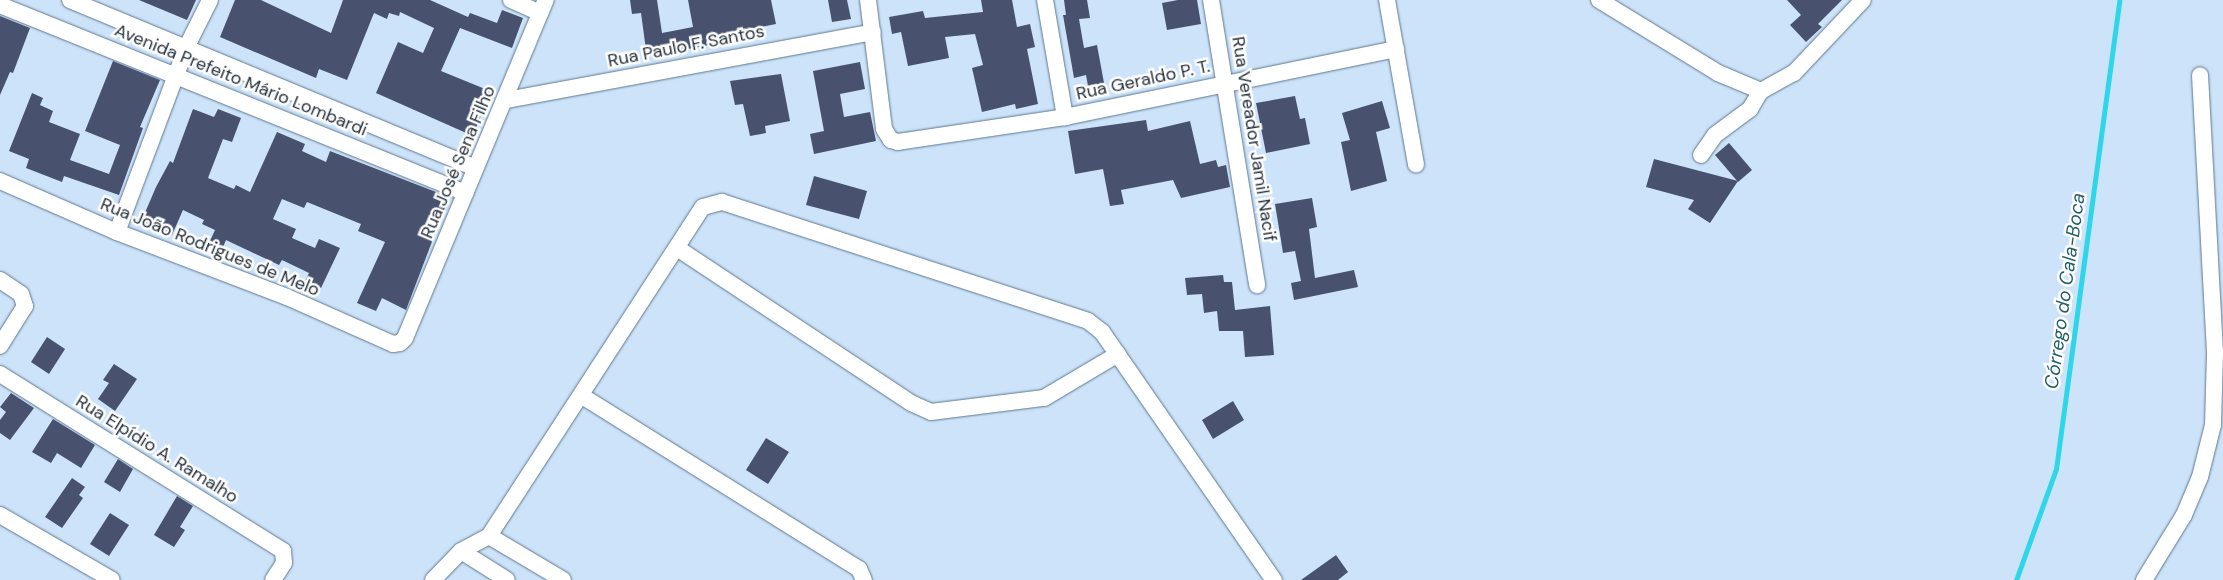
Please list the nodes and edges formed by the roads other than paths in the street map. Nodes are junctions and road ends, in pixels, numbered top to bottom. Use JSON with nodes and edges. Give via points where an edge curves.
{"nodes":[{"id":1,"x":70,"y":0,"type":"edge"},
{"id":2,"x":210,"y":0,"type":"edge"},
{"id":3,"x":511,"y":0,"type":"edge"},
{"id":4,"x":868,"y":0,"type":"edge"},
{"id":5,"x":1045,"y":0,"type":"edge"},
{"id":6,"x":1211,"y":0,"type":"edge"},
{"id":7,"x":1387,"y":0,"type":"edge"},
{"id":8,"x":1599,"y":0,"type":"edge"},
{"id":9,"x":1863,"y":0,"type":"edge"},
{"id":10,"x":0,"y":5,"type":"edge"},
{"id":11,"x":543,"y":6,"type":"edge"},
{"id":12,"x":873,"y":32,"type":"junction"},
{"id":13,"x":187,"y":46,"type":"junction"},
{"id":14,"x":1396,"y":49,"type":"junction"},
{"id":15,"x":2200,"y":74,"type":"dead end"},
{"id":16,"x":176,"y":75,"type":"junction"},
{"id":17,"x":1226,"y":82,"type":"junction"},
{"id":18,"x":1761,"y":91,"type":"junction"},
{"id":19,"x":506,"y":100,"type":"junction"},
{"id":20,"x":1065,"y":117,"type":"junction"},
{"id":21,"x":1701,"y":155,"type":"dead end"},
{"id":22,"x":1416,"y":164,"type":"dead end"},
{"id":23,"x":476,"y":168,"type":"junction"},
{"id":24,"x":0,"y":181,"type":"edge"},
{"id":25,"x":466,"y":193,"type":"junction"},
{"id":26,"x":117,"y":232,"type":"junction"},
{"id":27,"x":677,"y":248,"type":"junction"},
{"id":28,"x":0,"y":280,"type":"edge"},
{"id":29,"x":1257,"y":285,"type":"dead end"},
{"id":30,"x":406,"y":338,"type":"joint"},
{"id":31,"x":0,"y":346,"type":"edge"},
{"id":32,"x":1118,"y":354,"type":"junction"},
{"id":33,"x":0,"y":374,"type":"edge"},
{"id":34,"x":582,"y":396,"type":"junction"},
{"id":35,"x":0,"y":515,"type":"edge"},
{"id":36,"x":489,"y":536,"type":"junction"},
{"id":37,"x":461,"y":551,"type":"junction"},
{"id":38,"x":112,"y":580,"type":"edge"},
{"id":39,"x":273,"y":580,"type":"edge"},
{"id":40,"x":432,"y":580,"type":"edge"},
{"id":41,"x":507,"y":580,"type":"edge"},
{"id":42,"x":563,"y":580,"type":"edge"},
{"id":43,"x":864,"y":580,"type":"edge"},
{"id":44,"x":1274,"y":580,"type":"edge"},
{"id":45,"x":2144,"y":580,"type":"edge"}],
"edges":[{"from":1,"to":13,"type":"street","name":"Avenida Prefeito Mário Lombardi"},
{"from":2,"to":13,"type":"street"},
{"from":3,"to":11,"type":"street"},
{"from":4,"to":12,"type":"street"},
{"from":5,"to":20,"type":"street"},
{"from":6,"to":17,"type":"street","name":"Rua Vereador Jamil Nacif"},
{"from":7,"to":14,"type":"street"},
{"from":8,"to":18,"type":"street","via":[[1718,73]]},
{"from":9,"to":18,"type":"street","via":[[1794,73]]},
{"from":10,"to":16,"type":"street","name":"Avenida Prefeito Mário Lombardi"},
{"from":11,"to":19,"type":"street","name":"Rua José Sena Filho"},
{"from":12,"to":19,"type":"street","name":"Rua Paulo F. Santos"},
{"from":12,"to":20,"type":"street","name":"Rua Geraldo P. T.","via":[[884,129],[891,140],[898,142]]},
{"from":13,"to":16,"type":"street"},
{"from":13,"to":23,"type":"street","name":"Avenida Prefeito Mário Lombardi"},
{"from":14,"to":17,"type":"street","name":"Rua Geraldo P. T."},
{"from":14,"to":22,"type":"street"},
{"from":15,"to":45,"type":"street","via":[[2215,352],[2213,425],[2200,477],[2184,515]]},
{"from":16,"to":25,"type":"street","name":"Avenida Prefeito Mário Lombardi"},
{"from":16,"to":26,"type":"street"},
{"from":17,"to":20,"type":"street","name":"Rua Geraldo P. T."},
{"from":17,"to":29,"type":"street","name":"Rua Vereador Jamil Nacif"},
{"from":18,"to":21,"type":"street","via":[[1750,109],[1715,135]]},
{"from":19,"to":23,"type":"street","name":"Rua José Sena Filho"},
{"from":23,"to":25,"type":"street","name":"Rua José Sena Filho"},
{"from":24,"to":26,"type":"street","name":"Rua João Rodrigues de Melo"},
{"from":25,"to":30,"type":"street","name":"Rua José Sena Filho"},
{"from":26,"to":30,"type":"street","name":"Rua João Rodrigues de Melo","via":[[287,297],[393,344]]},
{"from":27,"to":32,"type":"street","via":[[703,207],[722,202],[1088,321],[1102,332]]},
{"from":27,"to":32,"type":"street","via":[[911,403],[931,412],[1044,398]]},
{"from":27,"to":34,"type":"street"},
{"from":28,"to":31,"type":"street","via":[[22,294],[25,306]]},
{"from":32,"to":44,"type":"street"},
{"from":33,"to":39,"type":"street","name":"Rua Elpídio A. Ramalho","via":[[283,552],[284,563]]},
{"from":34,"to":36,"type":"street"},
{"from":34,"to":43,"type":"street","via":[[859,569]]},
{"from":35,"to":38,"type":"street"},
{"from":36,"to":37,"type":"street"},
{"from":36,"to":42,"type":"street"},
{"from":37,"to":40,"type":"street"},
{"from":37,"to":41,"type":"street"}]}
